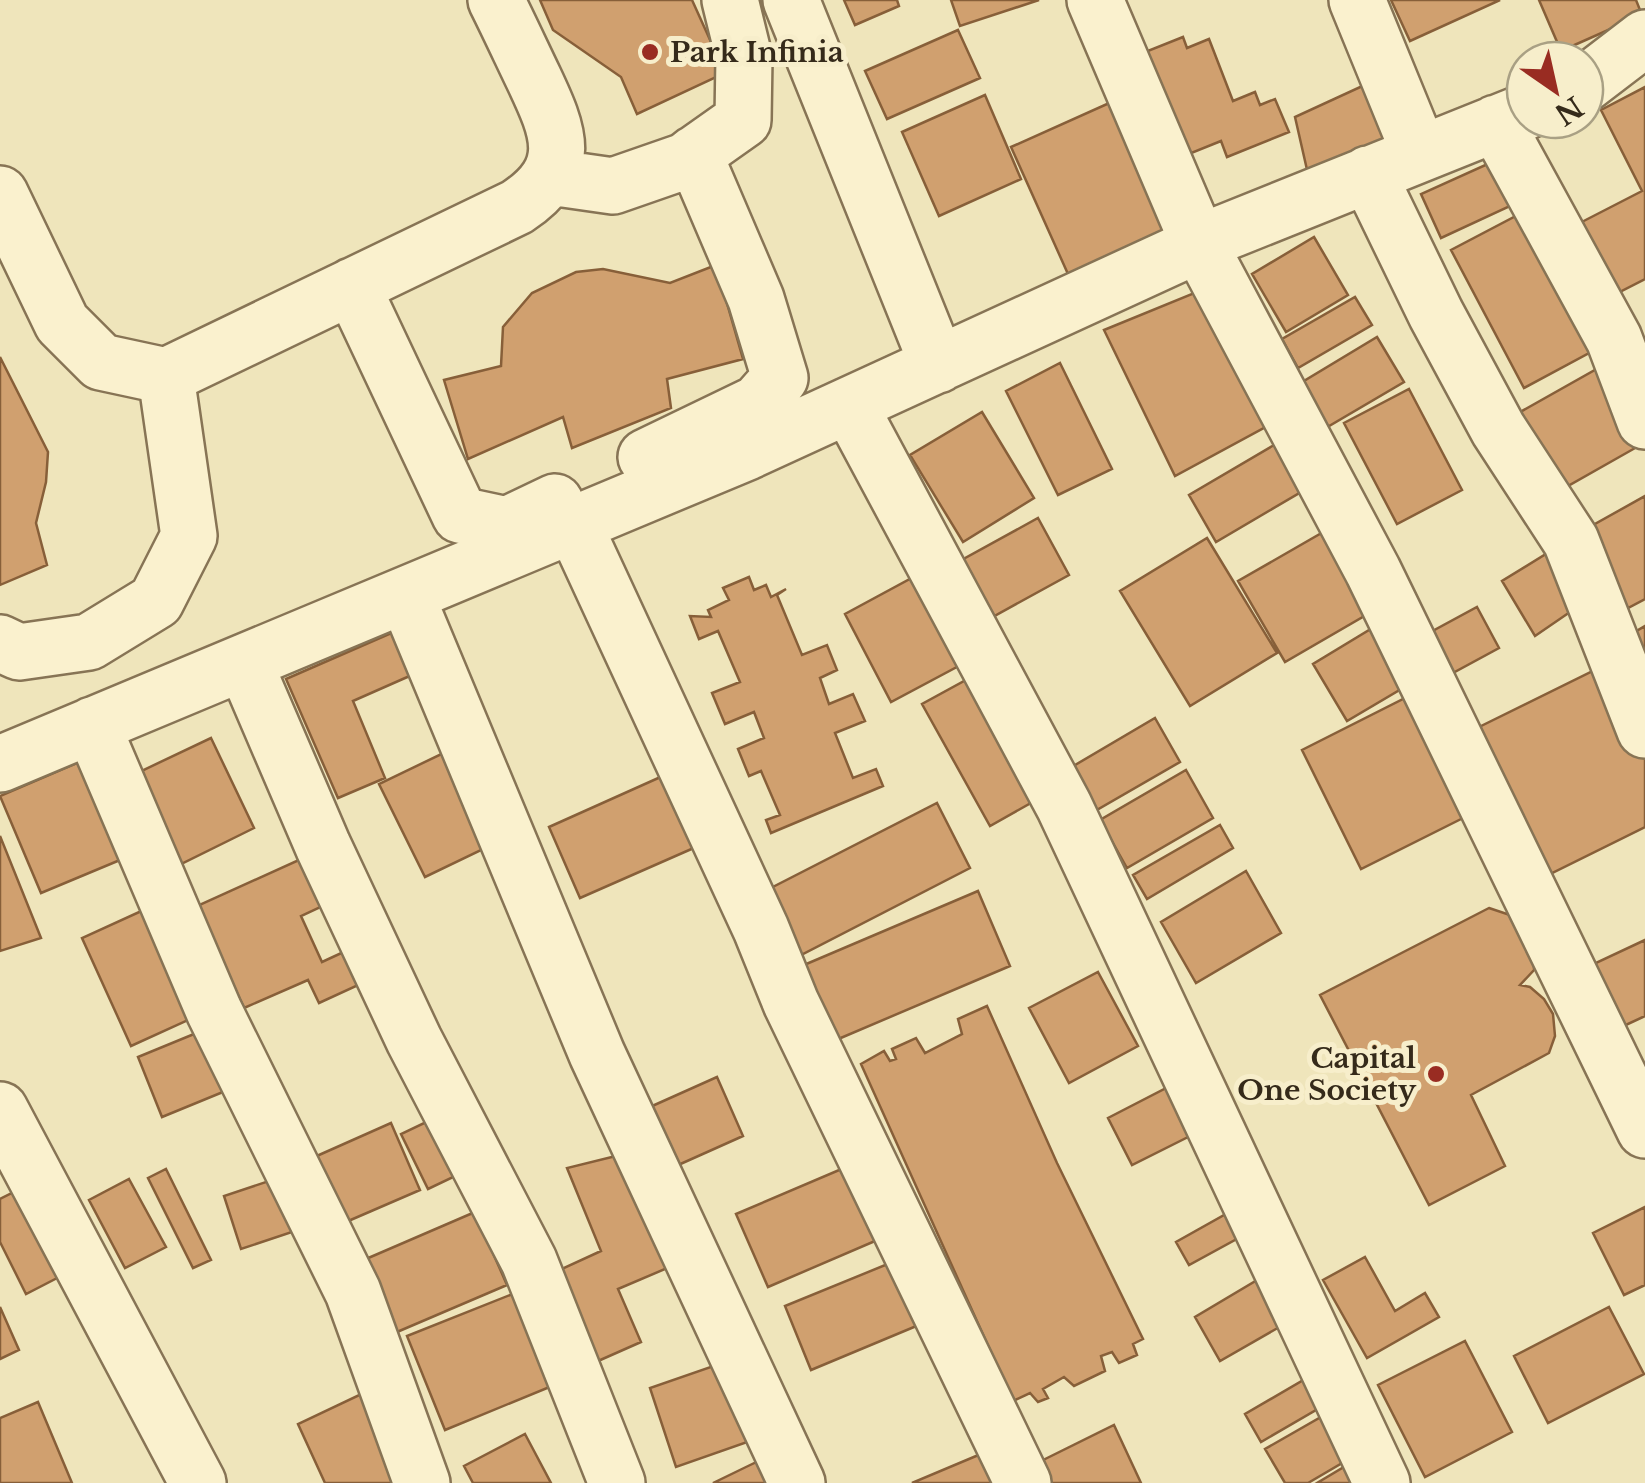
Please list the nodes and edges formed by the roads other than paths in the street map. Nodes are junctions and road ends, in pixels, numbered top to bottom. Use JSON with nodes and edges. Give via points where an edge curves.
{"nodes":[{"id":1,"x":496,"y":0,"type":"edge"},
{"id":2,"x":730,"y":0,"type":"edge"},
{"id":3,"x":790,"y":0,"type":"edge"},
{"id":4,"x":1094,"y":0,"type":"edge"},
{"id":5,"x":1357,"y":0,"type":"edge"},
{"id":6,"x":1645,"y":38,"type":"edge"},
{"id":7,"x":1605,"y":69,"type":"edge"},
{"id":8,"x":1505,"y":120,"type":"edge"},
{"id":9,"x":1520,"y":140,"type":"edge"},
{"id":10,"x":694,"y":154,"type":"junction"},
{"id":11,"x":1420,"y":154,"type":"junction"},
{"id":12,"x":1368,"y":174,"type":"junction"},
{"id":13,"x":550,"y":177,"type":"junction"},
{"id":14,"x":0,"y":194,"type":"edge"},
{"id":15,"x":1200,"y":244,"type":"junction"},
{"id":16,"x":352,"y":286,"type":"junction"},
{"id":17,"x":938,"y":364,"type":"junction"},
{"id":18,"x":166,"y":376,"type":"junction"},
{"id":19,"x":849,"y":406,"type":"junction"},
{"id":20,"x":1645,"y":420,"type":"edge"},
{"id":21,"x":574,"y":525,"type":"junction"},
{"id":22,"x":406,"y":595,"type":"junction"},
{"id":23,"x":0,"y":642,"type":"edge"},
{"id":24,"x":244,"y":662,"type":"junction"},
{"id":25,"x":92,"y":725,"type":"junction"},
{"id":26,"x":1645,"y":730,"type":"edge"},
{"id":27,"x":0,"y":764,"type":"edge"},
{"id":28,"x":0,"y":1110,"type":"edge"},
{"id":29,"x":1645,"y":1130,"type":"edge"},
{"id":30,"x":198,"y":1483,"type":"edge"},
{"id":31,"x":422,"y":1483,"type":"edge"},
{"id":32,"x":617,"y":1483,"type":"edge"},
{"id":33,"x":797,"y":1483,"type":"edge"},
{"id":34,"x":1024,"y":1483,"type":"edge"},
{"id":35,"x":1382,"y":1483,"type":"edge"}],
"edges":[{"from":1,"to":13,"type":"street","via":[[554,121]]},
{"from":2,"to":10,"type":"street","via":[[744,57],[743,120]]},
{"from":3,"to":17,"type":"street"},
{"from":4,"to":15,"type":"street"},
{"from":5,"to":11,"type":"street"},
{"from":6,"to":7,"type":"street"},
{"from":8,"to":11,"type":"street"},
{"from":9,"to":20,"type":"street"},
{"from":10,"to":13,"type":"street","via":[[613,186]]},
{"from":10,"to":16,"type":"street","via":[[756,299],[780,378],[758,403],[508,526],[460,515]]},
{"from":11,"to":12,"type":"street"},
{"from":12,"to":15,"type":"street"},
{"from":12,"to":26,"type":"street","via":[[1498,430],[1571,541]]},
{"from":13,"to":16,"type":"street","via":[[517,206]]},
{"from":14,"to":18,"type":"street","via":[[62,323],[102,362]]},
{"from":15,"to":17,"type":"street"},
{"from":15,"to":29,"type":"street","via":[[1381,588]]},
{"from":16,"to":18,"type":"street"},
{"from":17,"to":19,"type":"street"},
{"from":18,"to":23,"type":"street","via":[[189,536],[156,601],[89,642],[19,652]]},
{"from":19,"to":21,"type":"street"},
{"from":19,"to":35,"type":"street","via":[[1064,806]]},
{"from":21,"to":22,"type":"street"},
{"from":21,"to":34,"type":"street","via":[[791,1003]]},
{"from":22,"to":24,"type":"street"},
{"from":22,"to":33,"type":"street","via":[[598,1054]]},
{"from":24,"to":25,"type":"street"},
{"from":24,"to":32,"type":"street","via":[[414,1040],[529,1261]]},
{"from":25,"to":27,"type":"street"},
{"from":25,"to":31,"type":"street","via":[[214,1011],[352,1292]]},
{"from":28,"to":30,"type":"street"}]}
